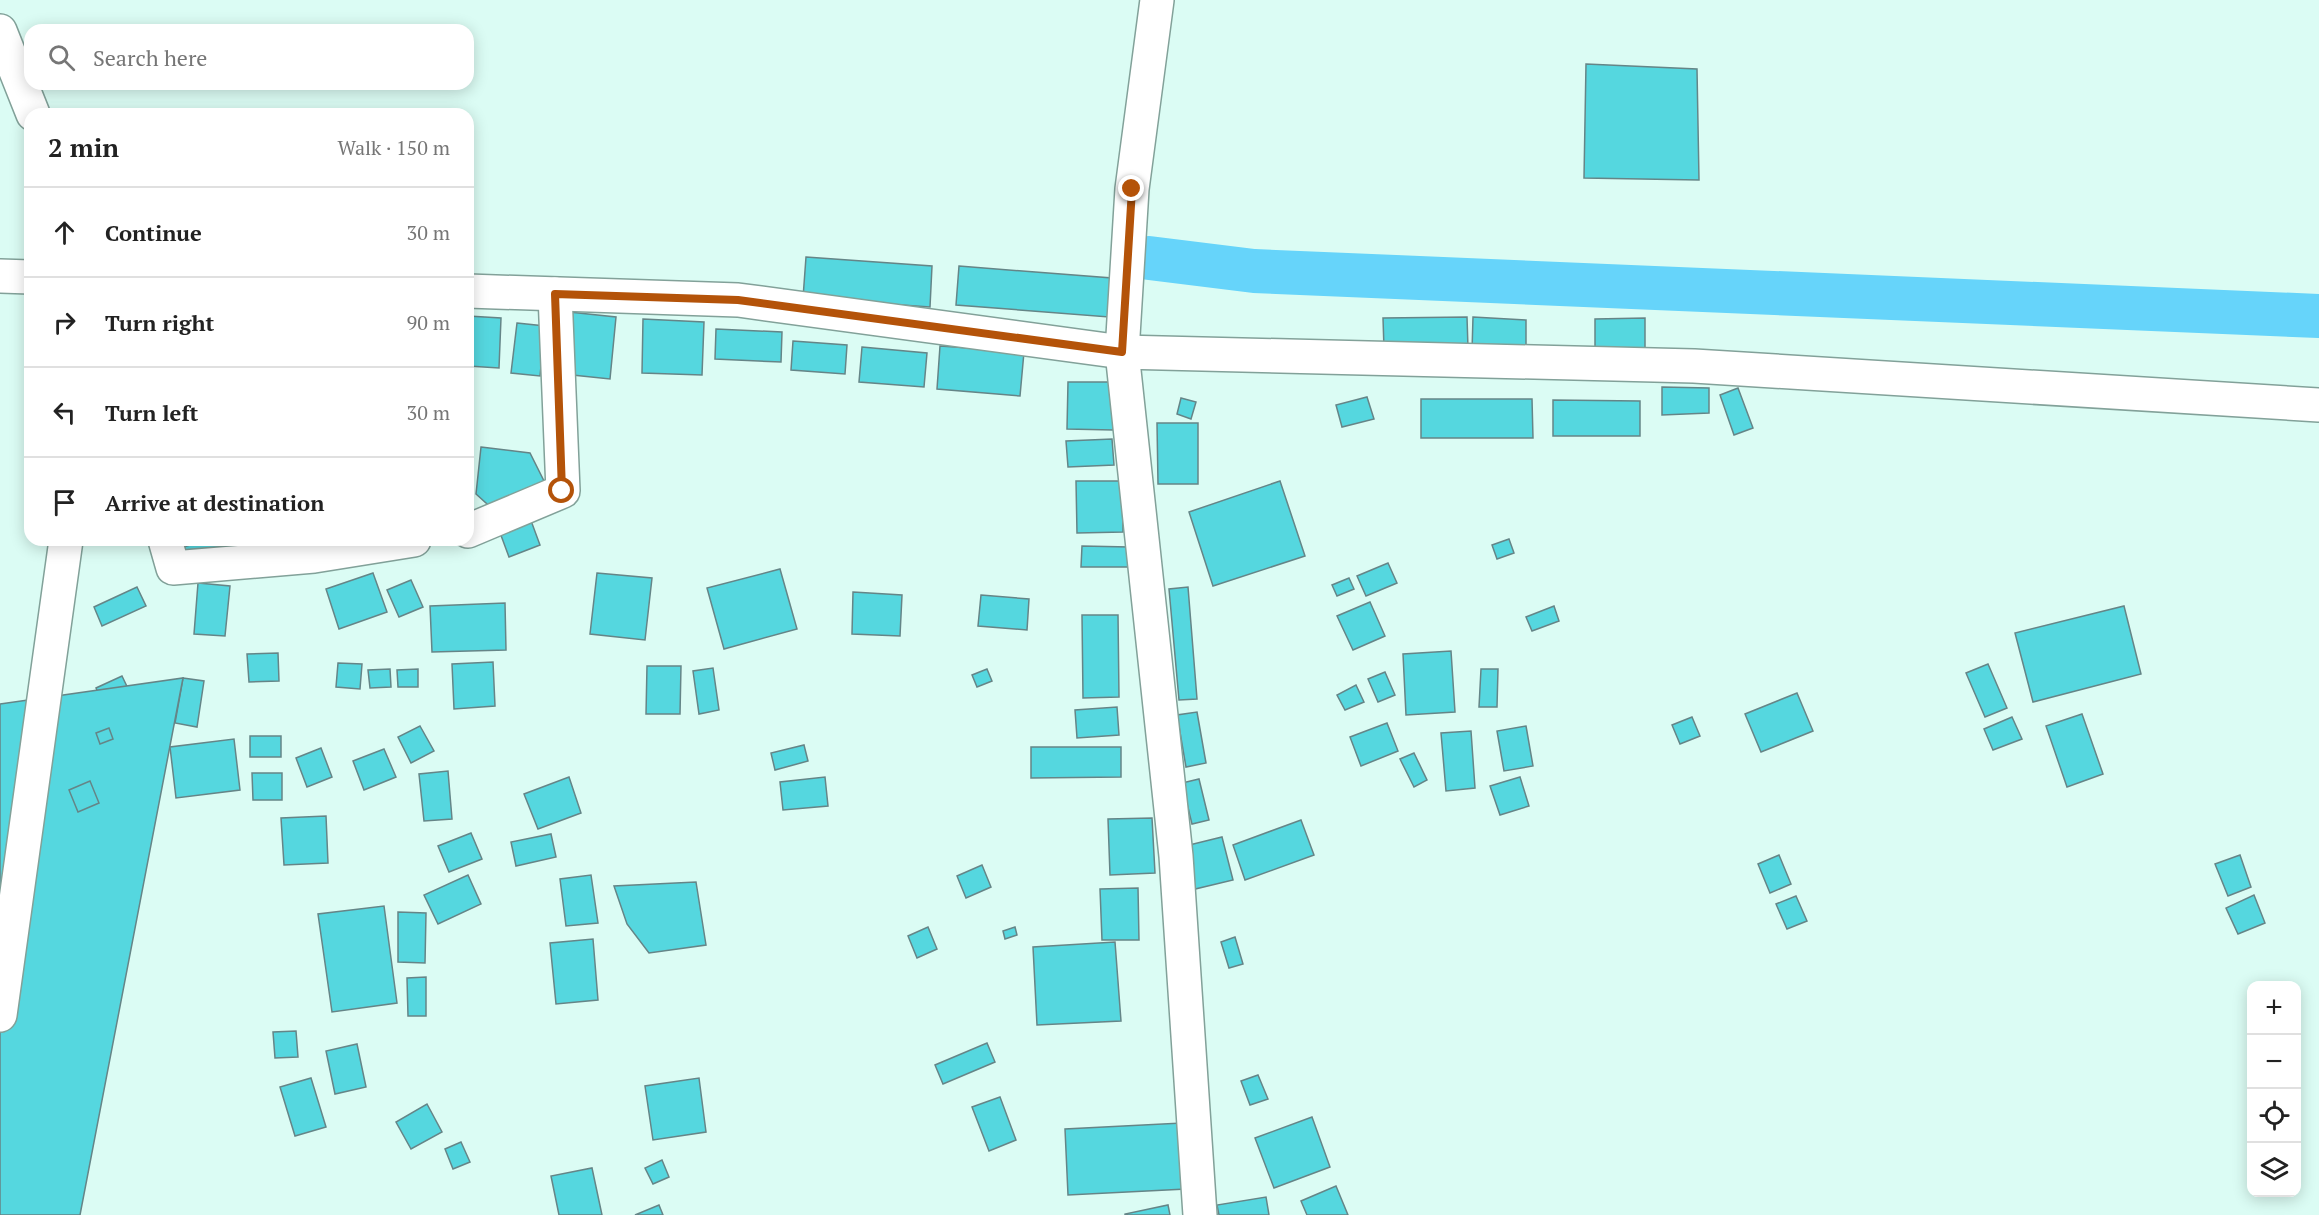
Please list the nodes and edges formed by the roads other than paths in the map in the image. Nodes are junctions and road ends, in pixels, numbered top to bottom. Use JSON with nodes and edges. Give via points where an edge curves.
{"nodes":[{"id":1,"x":1157,"y":0,"type":"edge"},
{"id":2,"x":0,"y":31,"type":"edge"},
{"id":3,"x":31,"y":108,"type":"edge"},
{"id":4,"x":0,"y":276,"type":"edge"},
{"id":5,"x":24,"y":278,"type":"edge"},
{"id":6,"x":474,"y":291,"type":"edge"},
{"id":7,"x":555,"y":294,"type":"junction"},
{"id":8,"x":1122,"y":352,"type":"junction"},
{"id":9,"x":2319,"y":405,"type":"edge"},
{"id":10,"x":474,"y":528,"type":"edge"},
{"id":11,"x":65,"y":546,"type":"edge"},
{"id":12,"x":167,"y":546,"type":"edge"},
{"id":13,"x":376,"y":546,"type":"edge"},
{"id":14,"x":0,"y":1015,"type":"edge"},
{"id":15,"x":1200,"y":1215,"type":"edge"}],
"edges":[{"from":1,"to":8,"type":"street","via":[[1132,189]]},
{"from":2,"to":3,"type":"street"},
{"from":4,"to":5,"type":"street"},
{"from":6,"to":7,"type":"street"},
{"from":7,"to":8,"type":"street","via":[[738,300]]},
{"from":7,"to":10,"type":"street","via":[[562,491]]},
{"from":8,"to":9,"type":"street","via":[[1694,366]]},
{"from":8,"to":15,"type":"street","via":[[1176,856]]},
{"from":11,"to":14,"type":"street"},
{"from":12,"to":13,"type":"street","via":[[173,568],[314,556]]}]}
